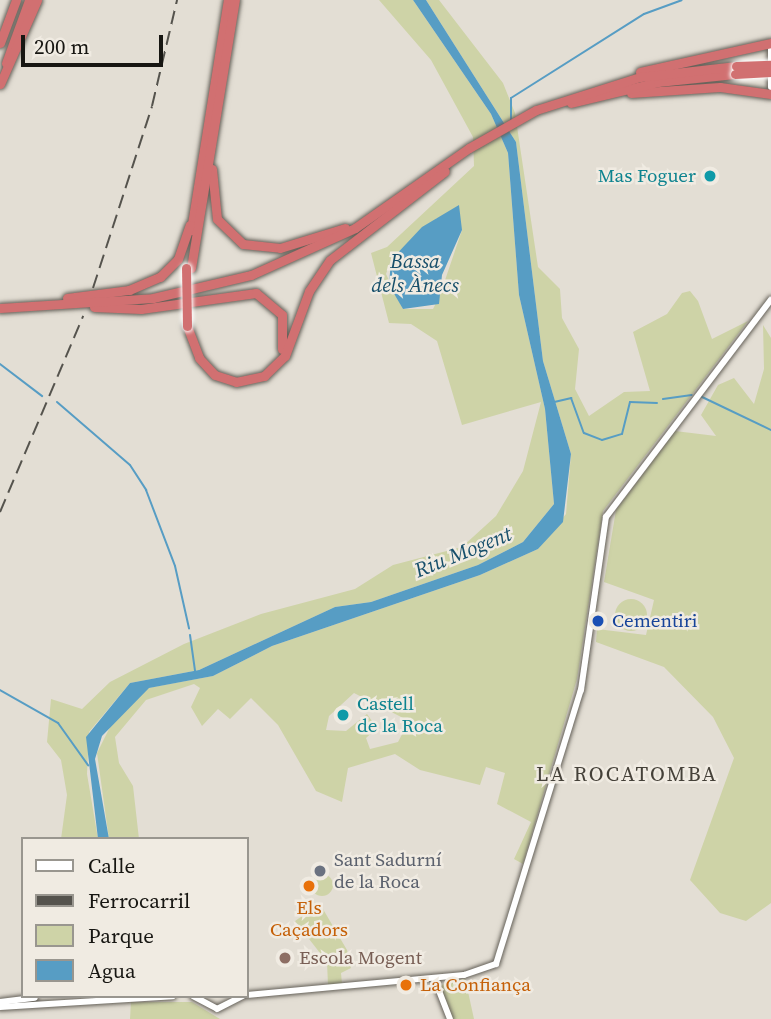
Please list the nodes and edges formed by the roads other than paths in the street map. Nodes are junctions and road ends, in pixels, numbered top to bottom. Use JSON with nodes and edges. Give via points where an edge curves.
{"nodes":[{"id":1,"x":16,"y":0,"type":"edge"},
{"id":2,"x":29,"y":0,"type":"edge"},
{"id":3,"x":37,"y":0,"type":"edge"},
{"id":4,"x":228,"y":0,"type":"edge"},
{"id":5,"x":235,"y":0,"type":"edge"},
{"id":6,"x":0,"y":43,"type":"edge"},
{"id":7,"x":771,"y":45,"type":"edge"},
{"id":8,"x":771,"y":65,"type":"edge"},
{"id":9,"x":735,"y":69,"type":"junction"},
{"id":10,"x":771,"y":72,"type":"edge"},
{"id":11,"x":0,"y":78,"type":"edge"},
{"id":12,"x":0,"y":84,"type":"edge"},
{"id":13,"x":771,"y":87,"type":"edge"},
{"id":14,"x":597,"y":92,"type":"junction"},
{"id":15,"x":771,"y":94,"type":"edge"},
{"id":16,"x":211,"y":146,"type":"junction"},
{"id":17,"x":391,"y":207,"type":"junction"},
{"id":18,"x":193,"y":217,"type":"junction"},
{"id":19,"x":188,"y":268,"type":"junction"},
{"id":20,"x":771,"y":300,"type":"edge"},
{"id":21,"x":22,"y":303,"type":"junction"},
{"id":22,"x":94,"y":307,"type":"junction"},
{"id":23,"x":0,"y":311,"type":"edge"},
{"id":24,"x":190,"y":325,"type":"junction"},
{"id":25,"x":434,"y":978,"type":"junction"},
{"id":26,"x":248,"y":996,"type":"edge"},
{"id":27,"x":78,"y":998,"type":"joint"},
{"id":28,"x":197,"y":998,"type":"edge"},
{"id":29,"x":206,"y":998,"type":"edge"},
{"id":30,"x":230,"y":999,"type":"edge"},
{"id":31,"x":0,"y":1004,"type":"edge"},
{"id":32,"x":22,"y":1004,"type":"junction"},
{"id":33,"x":208,"y":1004,"type":"junction"},
{"id":34,"x":0,"y":1013,"type":"edge"},
{"id":35,"x":450,"y":1019,"type":"edge"}],
"edges":[{"from":1,"to":6,"type":"highway"},
{"from":2,"to":11,"type":"highway"},
{"from":3,"to":12,"type":"highway"},
{"from":4,"to":18,"type":"highway"},
{"from":5,"to":16,"type":"highway"},
{"from":7,"to":13,"type":"street"},
{"from":7,"to":14,"type":"highway","via":[[678,60]]},
{"from":8,"to":9,"type":"highway","bridge":true},
{"from":9,"to":10,"type":"highway","bridge":true},
{"from":9,"to":14,"type":"highway"},
{"from":14,"to":15,"type":"highway","via":[[699,88]]},
{"from":14,"to":17,"type":"highway","via":[[538,113],[469,151]]},
{"from":16,"to":17,"type":"highway","via":[[215,212],[229,235],[247,246],[312,240]]},
{"from":16,"to":19,"type":"highway"},
{"from":17,"to":21,"type":"highway","via":[[303,254],[209,287],[128,300]]},
{"from":17,"to":22,"type":"highway","via":[[317,254],[251,280],[174,300]]},
{"from":17,"to":24,"type":"highway","via":[[320,271],[285,356],[264,376],[242,382],[215,375],[200,358]]},
{"from":18,"to":19,"type":"highway"},
{"from":18,"to":21,"type":"highway","via":[[177,260],[148,283]]},
{"from":19,"to":24,"type":"highway","bridge":true},
{"from":20,"to":25,"type":"street","via":[[610,509],[581,690],[499,959],[478,973]]},
{"from":21,"to":23,"type":"highway"},
{"from":22,"to":23,"type":"highway"},
{"from":22,"to":24,"type":"highway","via":[[156,308],[252,292],[279,311],[284,346],[259,373],[229,375],[207,360]]},
{"from":25,"to":26,"type":"street"},
{"from":25,"to":35,"type":"street"},
{"from":27,"to":31,"type":"street"},
{"from":27,"to":32,"type":"street"},
{"from":28,"to":33,"type":"street"},
{"from":29,"to":33,"type":"street"},
{"from":30,"to":33,"type":"street","via":[[220,1009]]},
{"from":31,"to":32,"type":"street"},
{"from":32,"to":34,"type":"street"}]}
